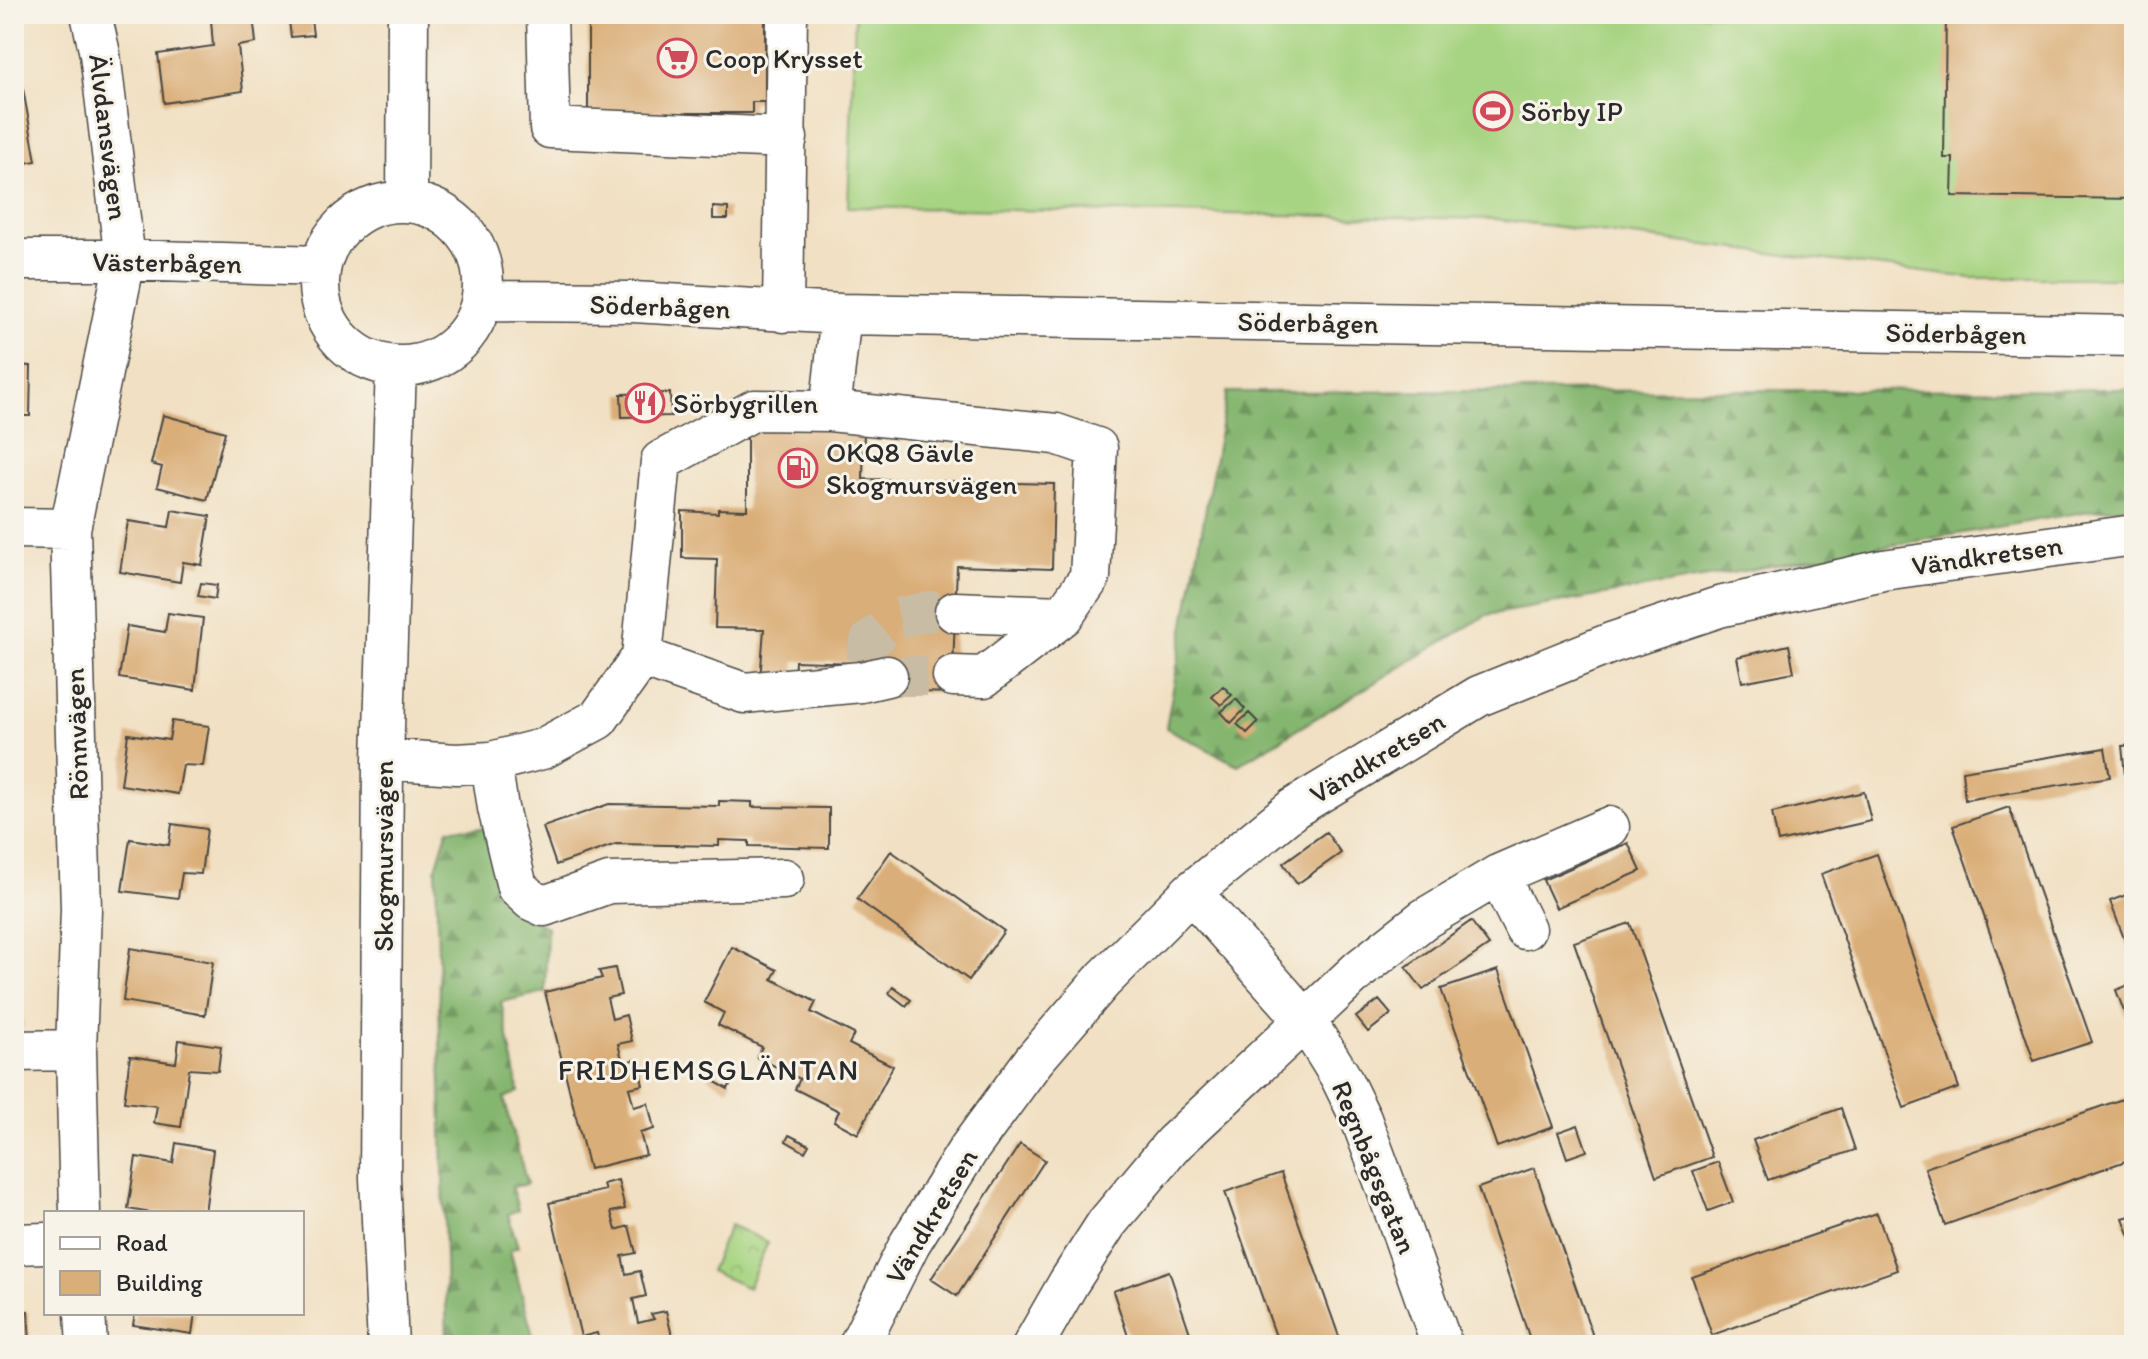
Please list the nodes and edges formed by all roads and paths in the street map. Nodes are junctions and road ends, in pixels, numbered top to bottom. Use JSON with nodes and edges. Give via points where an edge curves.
{"nodes":[{"id":1,"x":91,"y":14,"type":"edge"},
{"id":2,"x":408,"y":14,"type":"edge"},
{"id":3,"x":547,"y":14,"type":"edge"},
{"id":4,"x":787,"y":14,"type":"edge"},
{"id":5,"x":787,"y":138,"type":"junction"},
{"id":6,"x":407,"y":202,"type":"junction"},
{"id":7,"x":14,"y":260,"type":"edge"},
{"id":8,"x":125,"y":260,"type":"junction"},
{"id":9,"x":321,"y":266,"type":"junction"},
{"id":10,"x":482,"y":301,"type":"junction"},
{"id":11,"x":783,"y":312,"type":"junction"},
{"id":12,"x":841,"y":314,"type":"junction"},
{"id":13,"x":2134,"y":336,"type":"edge"},
{"id":14,"x":396,"y":366,"type":"junction"},
{"id":15,"x":830,"y":411,"type":"junction"},
{"id":16,"x":14,"y":528,"type":"edge"},
{"id":17,"x":70,"y":529,"type":"junction"},
{"id":18,"x":2134,"y":535,"type":"edge"},
{"id":19,"x":955,"y":612,"type":"tunnel mouth"},
{"id":20,"x":1063,"y":616,"type":"junction"},
{"id":21,"x":642,"y":657,"type":"junction"},
{"id":22,"x":871,"y":674,"type":"tunnel mouth"},
{"id":23,"x":953,"y":676,"type":"tunnel mouth"},
{"id":24,"x":383,"y":759,"type":"junction"},
{"id":25,"x":491,"y":762,"type":"junction"},
{"id":26,"x":1609,"y":827,"type":"dead end"},
{"id":27,"x":1498,"y":875,"type":"junction"},
{"id":28,"x":784,"y":879,"type":"dead end"},
{"id":29,"x":1191,"y":892,"type":"junction"},
{"id":30,"x":1525,"y":929,"type":"dead end"},
{"id":31,"x":1306,"y":1021,"type":"junction"},
{"id":32,"x":76,"y":1050,"type":"junction"},
{"id":33,"x":14,"y":1051,"type":"edge"},
{"id":34,"x":80,"y":1211,"type":"edge"},
{"id":35,"x":44,"y":1243,"type":"edge"},
{"id":36,"x":14,"y":1244,"type":"edge"},
{"id":37,"x":85,"y":1315,"type":"edge"},
{"id":38,"x":87,"y":1345,"type":"edge"},
{"id":39,"x":388,"y":1345,"type":"edge"},
{"id":40,"x":859,"y":1345,"type":"edge"},
{"id":41,"x":1033,"y":1345,"type":"edge"},
{"id":42,"x":1442,"y":1345,"type":"edge"}],
"edges":[{"from":1,"to":8,"type":"street","name":"Älvdansvägen"},
{"from":2,"to":6,"type":"street"},
{"from":3,"to":5,"type":"street","via":[[550,128]]},
{"from":4,"to":5,"type":"street"},
{"from":5,"to":11,"type":"street"},
{"from":6,"to":9,"type":"street","via":[[362,212],[343,226]]},
{"from":6,"to":10,"type":"street","via":[[434,208],[458,224],[475,246],[483,273]]},
{"from":7,"to":8,"type":"street","name":"Västerbågen"},
{"from":8,"to":9,"type":"street","name":"Västerbågen"},
{"from":8,"to":17,"type":"street","name":"Rönnvägen"},
{"from":9,"to":14,"type":"street","via":[[319,294],[336,333],[368,359]]},
{"from":10,"to":11,"type":"street","name":"Söderbågen","via":[[633,302]]},
{"from":10,"to":14,"type":"street","via":[[460,342],[419,365]]},
{"from":11,"to":12,"type":"street","name":"Söderbågen"},
{"from":12,"to":13,"type":"street","name":"Söderbågen"},
{"from":12,"to":15,"type":"street"},
{"from":14,"to":24,"type":"street","name":"Skogmursvägen"},
{"from":15,"to":20,"type":"street","via":[[1056,434],[1097,448],[1090,577]]},
{"from":15,"to":21,"type":"street","via":[[754,410],[661,461]]},
{"from":16,"to":17,"type":"street"},
{"from":17,"to":32,"type":"street","name":"Rönnvägen","via":[[81,909]]},
{"from":18,"to":29,"type":"street","name":"Vändkretsen","via":[[1883,570],[1719,607],[1611,643],[1479,696],[1382,752],[1294,808]]},
{"from":19,"to":20,"type":"street"},
{"from":20,"to":23,"type":"street","via":[[984,677]]},
{"from":21,"to":22,"type":"street","via":[[744,693]]},
{"from":21,"to":25,"type":"street","via":[[598,719],[542,749]]},
{"from":24,"to":25,"type":"street"},
{"from":24,"to":39,"type":"street","name":"Skogmursvägen","via":[[380,1178]]},
{"from":25,"to":28,"type":"street","via":[[517,887],[544,906],[609,883]]},
{"from":26,"to":27,"type":"street"},
{"from":27,"to":30,"type":"street"},
{"from":27,"to":31,"type":"street","via":[[1424,919],[1360,969]]},
{"from":29,"to":31,"type":"street","name":"Regnbågsgatan"},
{"from":29,"to":40,"type":"street","name":"Vändkretsen","via":[[1103,980],[1034,1060],[968,1150],[918,1230]]},
{"from":31,"to":41,"type":"street","via":[[1173,1144],[1107,1223]]},
{"from":31,"to":42,"type":"street","name":"Regnbågsgatan","via":[[1361,1119]]},
{"from":32,"to":33,"type":"street"},
{"from":32,"to":34,"type":"street","name":"Rönnvägen"},
{"from":35,"to":36,"type":"street"},
{"from":37,"to":38,"type":"street"}]}
